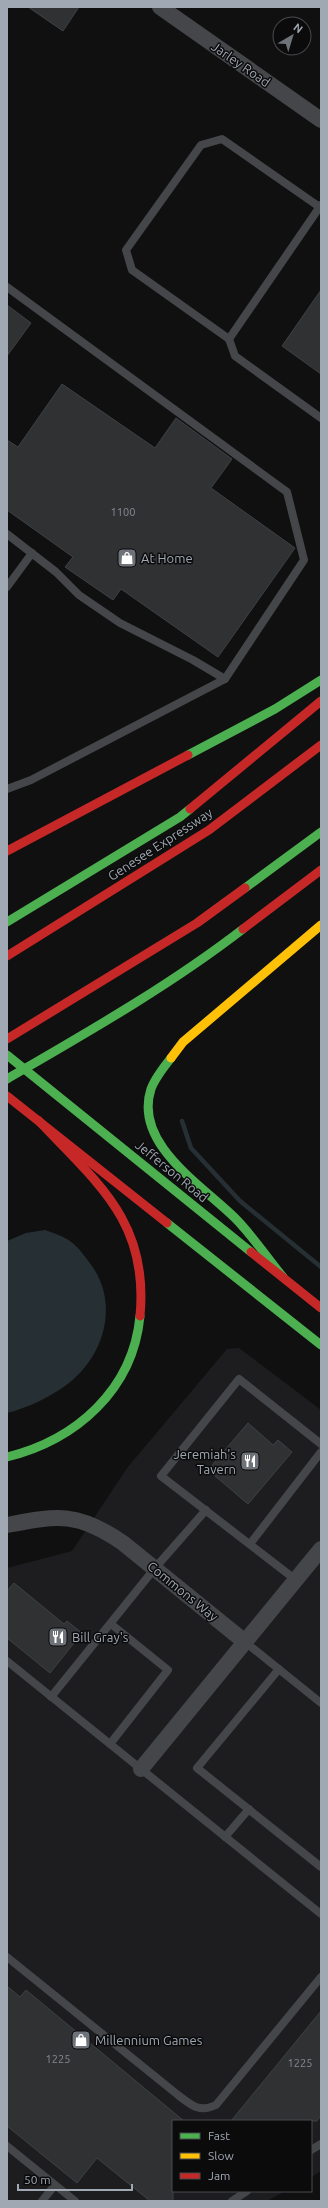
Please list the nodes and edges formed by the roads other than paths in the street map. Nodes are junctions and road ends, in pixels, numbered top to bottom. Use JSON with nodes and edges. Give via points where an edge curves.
{"nodes":[{"id":1,"x":160,"y":7,"type":"edge"},
{"id":2,"x":321,"y":120,"type":"edge"},
{"id":3,"x":321,"y":207,"type":"edge"},
{"id":4,"x":7,"y":287,"type":"edge"},
{"id":5,"x":229,"y":339,"type":"junction"},
{"id":6,"x":321,"y":418,"type":"edge"},
{"id":7,"x":7,"y":534,"type":"edge"},
{"id":8,"x":32,"y":553,"type":"junction"},
{"id":9,"x":7,"y":587,"type":"edge"},
{"id":10,"x":225,"y":679,"type":"junction"},
{"id":11,"x":321,"y":680,"type":"edge"},
{"id":12,"x":321,"y":701,"type":"edge"},
{"id":13,"x":321,"y":745,"type":"edge"},
{"id":14,"x":7,"y":789,"type":"edge"},
{"id":15,"x":321,"y":832,"type":"edge"},
{"id":16,"x":7,"y":850,"type":"edge"},
{"id":17,"x":321,"y":870,"type":"edge"},
{"id":18,"x":7,"y":922,"type":"edge"},
{"id":19,"x":321,"y":925,"type":"edge"},
{"id":20,"x":7,"y":956,"type":"edge"},
{"id":21,"x":7,"y":1039,"type":"edge"},
{"id":22,"x":7,"y":1055,"type":"edge"},
{"id":23,"x":7,"y":1079,"type":"edge"},
{"id":24,"x":7,"y":1096,"type":"edge"},
{"id":25,"x":38,"y":1120,"type":"junction"},
{"id":26,"x":284,"y":1277,"type":"junction"},
{"id":27,"x":321,"y":1308,"type":"edge"},
{"id":28,"x":321,"y":1345,"type":"edge"},
{"id":29,"x":321,"y":1444,"type":"edge"},
{"id":30,"x":321,"y":1452,"type":"edge"},
{"id":31,"x":7,"y":1457,"type":"edge"},
{"id":32,"x":206,"y":1510,"type":"junction"},
{"id":33,"x":7,"y":1525,"type":"edge"},
{"id":34,"x":250,"y":1544,"type":"junction"},
{"id":35,"x":321,"y":1549,"type":"edge"},
{"id":36,"x":155,"y":1568,"type":"junction"},
{"id":37,"x":296,"y":1580,"type":"junction"},
{"id":38,"x":111,"y":1624,"type":"junction"},
{"id":39,"x":245,"y":1642,"type":"junction"},
{"id":40,"x":7,"y":1661,"type":"edge"},
{"id":41,"x":279,"y":1669,"type":"junction"},
{"id":42,"x":51,"y":1697,"type":"junction"},
{"id":43,"x":321,"y":1703,"type":"edge"},
{"id":44,"x":110,"y":1744,"type":"junction"},
{"id":45,"x":141,"y":1769,"type":"junction"},
{"id":46,"x":249,"y":1809,"type":"junction"},
{"id":47,"x":225,"y":1837,"type":"junction"},
{"id":48,"x":321,"y":1867,"type":"edge"},
{"id":49,"x":321,"y":1914,"type":"edge"},
{"id":50,"x":7,"y":1957,"type":"edge"},
{"id":51,"x":321,"y":1977,"type":"edge"},
{"id":52,"x":321,"y":2144,"type":"edge"},
{"id":53,"x":7,"y":2146,"type":"edge"},
{"id":54,"x":312,"y":2149,"type":"edge"},
{"id":55,"x":55,"y":2185,"type":"junction"},
{"id":56,"x":246,"y":2192,"type":"edge"},
{"id":57,"x":42,"y":2201,"type":"edge"},
{"id":58,"x":75,"y":2201,"type":"edge"},
{"id":59,"x":232,"y":2201,"type":"edge"}],
"edges":[{"from":1,"to":2,"type":"street","name":"Jarley Road"},
{"from":3,"to":5,"type":"lane"},
{"from":3,"to":5,"type":"lane","via":[[222,139],[201,145],[126,250],[132,270]]},
{"from":4,"to":10,"type":"lane","via":[[287,492],[304,560]]},
{"from":5,"to":6,"type":"lane","via":[[236,356]]},
{"from":7,"to":8,"type":"lane"},
{"from":8,"to":9,"type":"lane"},
{"from":8,"to":10,"type":"lane","via":[[66,580],[79,595],[120,623]]},
{"from":10,"to":14,"type":"lane","via":[[31,780]]},
{"from":11,"to":16,"type":"main road","via":[[275,709]]},
{"from":12,"to":18,"type":"main road","via":[[180,817]]},
{"from":13,"to":20,"type":"main road","name":"Genesee Expressway","via":[[209,830]]},
{"from":15,"to":21,"type":"main road","via":[[197,923]]},
{"from":17,"to":23,"type":"main road","via":[[204,959],[132,1006]]},
{"from":19,"to":26,"type":"main road","via":[[183,1042],[158,1075],[148,1101],[156,1139],[166,1155],[236,1219]]},
{"from":22,"to":26,"type":"main road","name":"Jefferson Road"},
{"from":24,"to":25,"type":"main road"},
{"from":25,"to":28,"type":"main road"},
{"from":25,"to":31,"type":"main road","via":[[110,1199],[126,1224],[140,1273],[142,1300],[139,1326],[123,1372],[96,1409],[79,1424],[44,1446]]},
{"from":26,"to":27,"type":"main road","name":"Jefferson Road"},
{"from":29,"to":32,"type":"lane","via":[[239,1379],[161,1476]]},
{"from":30,"to":34,"type":"lane"},
{"from":32,"to":34,"type":"lane"},
{"from":32,"to":36,"type":"lane"},
{"from":33,"to":36,"type":"street","name":"Commons Way","via":[[46,1517],[69,1518],[88,1523],[104,1530]]},
{"from":34,"to":37,"type":"lane"},
{"from":35,"to":37,"type":"street"},
{"from":36,"to":38,"type":"lane"},
{"from":36,"to":39,"type":"street","name":"Commons Way"},
{"from":37,"to":39,"type":"street"},
{"from":38,"to":42,"type":"lane"},
{"from":38,"to":44,"type":"lane","via":[[168,1670]]},
{"from":39,"to":41,"type":"lane"},
{"from":39,"to":45,"type":"street"},
{"from":40,"to":42,"type":"lane"},
{"from":41,"to":43,"type":"lane"},
{"from":41,"to":46,"type":"lane","via":[[197,1768]]},
{"from":42,"to":44,"type":"lane"},
{"from":44,"to":45,"type":"lane"},
{"from":45,"to":47,"type":"lane"},
{"from":46,"to":47,"type":"lane"},
{"from":46,"to":48,"type":"lane"},
{"from":47,"to":49,"type":"lane"},
{"from":50,"to":51,"type":"lane","via":[[178,2095],[194,2107],[207,2109],[216,2105]]},
{"from":52,"to":54,"type":"lane"},
{"from":53,"to":55,"type":"lane"},
{"from":55,"to":57,"type":"lane"},
{"from":55,"to":58,"type":"lane"},
{"from":56,"to":59,"type":"lane"}]}
